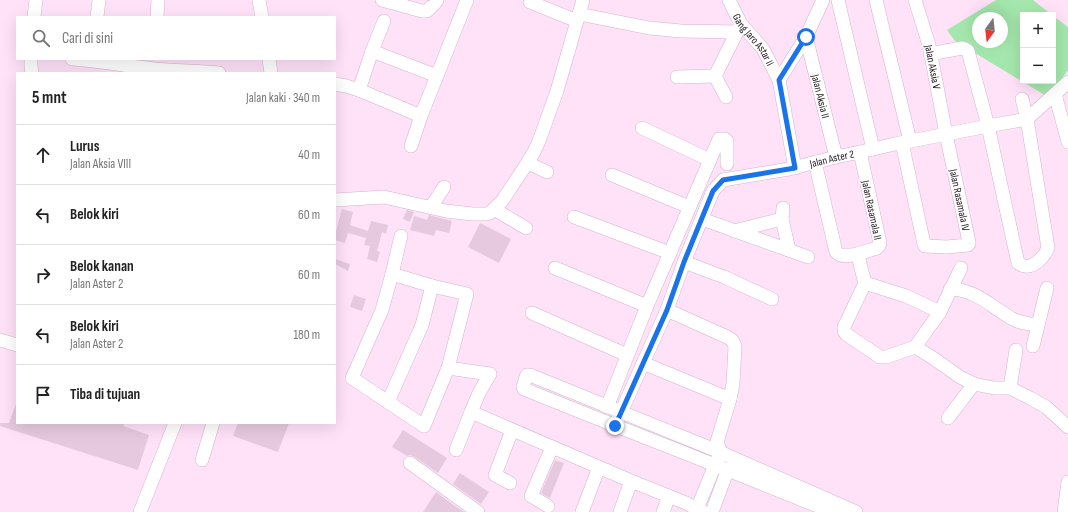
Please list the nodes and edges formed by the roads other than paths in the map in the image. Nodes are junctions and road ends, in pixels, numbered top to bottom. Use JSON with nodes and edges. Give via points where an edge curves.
{"nodes":[{"id":1,"x":36,"y":0,"type":"edge"},
{"id":2,"x":99,"y":0,"type":"edge"},
{"id":3,"x":158,"y":0,"type":"edge"},
{"id":4,"x":259,"y":0,"type":"edge"},
{"id":5,"x":382,"y":0,"type":"edge"},
{"id":6,"x":437,"y":0,"type":"edge"},
{"id":7,"x":467,"y":0,"type":"edge"},
{"id":8,"x":583,"y":0,"type":"edge"},
{"id":9,"x":729,"y":0,"type":"edge"},
{"id":10,"x":823,"y":0,"type":"edge"},
{"id":11,"x":838,"y":0,"type":"edge"},
{"id":12,"x":876,"y":0,"type":"edge"},
{"id":13,"x":915,"y":0,"type":"edge"},
{"id":14,"x":530,"y":2,"type":"dead end"},
{"id":15,"x":34,"y":16,"type":"edge"},
{"id":16,"x":97,"y":16,"type":"edge"},
{"id":17,"x":157,"y":16,"type":"edge"},
{"id":18,"x":262,"y":16,"type":"edge"},
{"id":19,"x":578,"y":17,"type":"junction"},
{"id":20,"x":384,"y":21,"type":"dead end"},
{"id":21,"x":739,"y":28,"type":"junction"},
{"id":22,"x":806,"y":37,"type":"junction"},
{"id":23,"x":372,"y":51,"type":"junction"},
{"id":24,"x":930,"y":54,"type":"junction"},
{"id":25,"x":31,"y":60,"type":"edge"},
{"id":26,"x":76,"y":60,"type":"edge"},
{"id":27,"x":269,"y":60,"type":"edge"},
{"id":28,"x":93,"y":64,"type":"edge"},
{"id":29,"x":154,"y":67,"type":"edge"},
{"id":30,"x":32,"y":72,"type":"edge"},
{"id":31,"x":198,"y":72,"type":"edge"},
{"id":32,"x":271,"y":72,"type":"edge"},
{"id":33,"x":436,"y":76,"type":"junction"},
{"id":34,"x":715,"y":76,"type":"junction"},
{"id":35,"x":677,"y":77,"type":"dead end"},
{"id":36,"x":779,"y":80,"type":"junction"},
{"id":37,"x":1068,"y":82,"type":"edge"},
{"id":38,"x":336,"y":84,"type":"edge"},
{"id":39,"x":359,"y":90,"type":"junction"},
{"id":40,"x":1055,"y":94,"type":"junction"},
{"id":41,"x":726,"y":97,"type":"dead end"},
{"id":42,"x":1022,"y":98,"type":"dead end"},
{"id":43,"x":421,"y":116,"type":"junction"},
{"id":44,"x":1027,"y":119,"type":"junction"},
{"id":45,"x":988,"y":126,"type":"junction"},
{"id":46,"x":642,"y":128,"type":"dead end"},
{"id":47,"x":946,"y":134,"type":"junction"},
{"id":48,"x":906,"y":142,"type":"junction"},
{"id":49,"x":1068,"y":142,"type":"edge"},
{"id":50,"x":411,"y":146,"type":"dead end"},
{"id":51,"x":873,"y":149,"type":"junction"},
{"id":52,"x":860,"y":152,"type":"junction"},
{"id":53,"x":836,"y":156,"type":"junction"},
{"id":54,"x":710,"y":160,"type":"junction"},
{"id":55,"x":815,"y":162,"type":"junction"},
{"id":56,"x":528,"y":163,"type":"junction"},
{"id":57,"x":727,"y":164,"type":"dead end"},
{"id":58,"x":795,"y":168,"type":"junction"},
{"id":59,"x":546,"y":172,"type":"dead end"},
{"id":60,"x":612,"y":175,"type":"dead end"},
{"id":61,"x":444,"y":188,"type":"dead end"},
{"id":62,"x":336,"y":200,"type":"edge"},
{"id":63,"x":431,"y":207,"type":"junction"},
{"id":64,"x":689,"y":207,"type":"junction"},
{"id":65,"x":494,"y":209,"type":"junction"},
{"id":66,"x":574,"y":217,"type":"dead end"},
{"id":67,"x":702,"y":219,"type":"junction"},
{"id":68,"x":526,"y":228,"type":"dead end"},
{"id":69,"x":734,"y":231,"type":"junction"},
{"id":70,"x":401,"y":236,"type":"dead end"},
{"id":71,"x":789,"y":250,"type":"junction"},
{"id":72,"x":670,"y":253,"type":"junction"},
{"id":73,"x":858,"y":254,"type":"junction"},
{"id":74,"x":808,"y":257,"type":"dead end"},
{"id":75,"x":684,"y":262,"type":"junction"},
{"id":76,"x":556,"y":268,"type":"dead end"},
{"id":77,"x":961,"y":268,"type":"dead end"},
{"id":78,"x":392,"y":274,"type":"junction"},
{"id":79,"x":865,"y":283,"type":"junction"},
{"id":80,"x":432,"y":286,"type":"junction"},
{"id":81,"x":1047,"y":288,"type":"dead end"},
{"id":82,"x":950,"y":289,"type":"junction"},
{"id":83,"x":772,"y":299,"type":"dead end"},
{"id":84,"x":647,"y":306,"type":"junction"},
{"id":85,"x":667,"y":310,"type":"junction"},
{"id":86,"x":940,"y":312,"type":"junction"},
{"id":87,"x":532,"y":313,"type":"dead end"},
{"id":88,"x":1038,"y":326,"type":"junction"},
{"id":89,"x":0,"y":340,"type":"edge"},
{"id":90,"x":16,"y":345,"type":"edge"},
{"id":91,"x":1033,"y":346,"type":"dead end"},
{"id":92,"x":915,"y":347,"type":"junction"},
{"id":93,"x":1016,"y":350,"type":"dead end"},
{"id":94,"x":627,"y":355,"type":"junction"},
{"id":95,"x":643,"y":363,"type":"junction"},
{"id":96,"x":448,"y":368,"type":"junction"},
{"id":97,"x":974,"y":384,"type":"junction"},
{"id":98,"x":1010,"y":388,"type":"junction"},
{"id":99,"x":730,"y":399,"type":"junction"},
{"id":100,"x":388,"y":402,"type":"junction"},
{"id":101,"x":607,"y":407,"type":"junction"},
{"id":102,"x":471,"y":412,"type":"junction"},
{"id":103,"x":621,"y":412,"type":"junction"},
{"id":104,"x":948,"y":418,"type":"dead end"},
{"id":105,"x":175,"y":424,"type":"edge"},
{"id":106,"x":213,"y":424,"type":"edge"},
{"id":107,"x":615,"y":426,"type":"junction"},
{"id":108,"x":1068,"y":427,"type":"edge"},
{"id":109,"x":512,"y":430,"type":"junction"},
{"id":110,"x":552,"y":447,"type":"junction"},
{"id":111,"x":456,"y":450,"type":"dead end"},
{"id":112,"x":713,"y":453,"type":"junction"},
{"id":113,"x":202,"y":460,"type":"dead end"},
{"id":114,"x":410,"y":463,"type":"dead end"},
{"id":115,"x":599,"y":467,"type":"junction"},
{"id":116,"x":728,"y":469,"type":"junction"},
{"id":117,"x":631,"y":482,"type":"junction"},
{"id":118,"x":1068,"y":482,"type":"edge"},
{"id":119,"x":510,"y":483,"type":"dead end"},
{"id":120,"x":669,"y":496,"type":"junction"},
{"id":121,"x":548,"y":506,"type":"dead end"},
{"id":122,"x":700,"y":511,"type":"edge"},
{"id":123,"x":140,"y":512,"type":"edge"},
{"id":124,"x":478,"y":512,"type":"edge"},
{"id":125,"x":582,"y":512,"type":"edge"},
{"id":126,"x":620,"y":512,"type":"edge"},
{"id":127,"x":663,"y":512,"type":"edge"},
{"id":128,"x":712,"y":512,"type":"edge"},
{"id":129,"x":832,"y":512,"type":"edge"},
{"id":130,"x":856,"y":512,"type":"edge"},
{"id":131,"x":1064,"y":512,"type":"edge"}],
"edges":[{"from":1,"to":15,"type":"street"},
{"from":2,"to":16,"type":"street"},
{"from":3,"to":17,"type":"street"},
{"from":4,"to":18,"type":"street"},
{"from":5,"to":6,"type":"street","via":[[422,11],[427,11]]},
{"from":7,"to":33,"type":"street"},
{"from":8,"to":19,"type":"street"},
{"from":9,"to":21,"type":"street","name":"Gang Jaro Astar II"},
{"from":10,"to":22,"type":"street"},
{"from":11,"to":51,"type":"street"},
{"from":12,"to":48,"type":"street"},
{"from":13,"to":24,"type":"street","name":"Jalan Aksia V"},
{"from":14,"to":19,"type":"street","via":[[557,13]]},
{"from":19,"to":21,"type":"street","via":[[681,31]]},
{"from":19,"to":56,"type":"street","via":[[552,107]]},
{"from":20,"to":23,"type":"street"},
{"from":21,"to":34,"type":"street"},
{"from":21,"to":36,"type":"street","name":"Gang Jaro Astar II","via":[[763,49]]},
{"from":22,"to":36,"type":"street"},
{"from":22,"to":53,"type":"street","name":"Jalan Aksia II"},
{"from":23,"to":33,"type":"street"},
{"from":23,"to":39,"type":"street"},
{"from":24,"to":45,"type":"street","via":[[962,48],[968,51]]},
{"from":24,"to":47,"type":"street","name":"Jalan Aksia V"},
{"from":25,"to":30,"type":"street"},
{"from":26,"to":28,"type":"street"},
{"from":27,"to":32,"type":"street"},
{"from":28,"to":29,"type":"street"},
{"from":29,"to":31,"type":"street"},
{"from":33,"to":43,"type":"street"},
{"from":34,"to":35,"type":"street"},
{"from":34,"to":41,"type":"street"},
{"from":36,"to":58,"type":"street","name":"Gang Jaro Astar II"},
{"from":37,"to":40,"type":"street"},
{"from":38,"to":39,"type":"street"},
{"from":39,"to":43,"type":"street"},
{"from":40,"to":44,"type":"street"},
{"from":40,"to":49,"type":"street"},
{"from":42,"to":44,"type":"street"},
{"from":43,"to":50,"type":"street"},
{"from":44,"to":45,"type":"street","name":"Jalan Aster 2"},
{"from":44,"to":45,"type":"street","via":[[1048,248],[1032,266],[1018,263]]},
{"from":45,"to":47,"type":"street","name":"Jalan Aster 2"},
{"from":46,"to":54,"type":"street"},
{"from":47,"to":48,"type":"street","name":"Jalan Aster 2"},
{"from":47,"to":48,"type":"street","name":"Jalan Rasamala IV","via":[[968,245],[925,246]]},
{"from":48,"to":51,"type":"street","name":"Jalan Aster 2"},
{"from":51,"to":52,"type":"street","name":"Jalan Aster 2"},
{"from":52,"to":53,"type":"street","name":"Jalan Aster 2"},
{"from":52,"to":73,"type":"street","name":"Jalan Rasamala II","via":[[880,243],[876,248]]},
{"from":53,"to":55,"type":"street","name":"Jalan Aster 2"},
{"from":54,"to":57,"type":"street","via":[[719,139],[725,139]]},
{"from":54,"to":64,"type":"street"},
{"from":55,"to":58,"type":"street","name":"Jalan Aster 2"},
{"from":55,"to":73,"type":"street","via":[[836,252],[843,256]]},
{"from":56,"to":59,"type":"street"},
{"from":56,"to":65,"type":"street"},
{"from":58,"to":67,"type":"street","name":"Jalan Aster 2","via":[[723,180],[713,191]]},
{"from":60,"to":64,"type":"street"},
{"from":61,"to":63,"type":"street"},
{"from":62,"to":63,"type":"street","via":[[384,197]]},
{"from":63,"to":65,"type":"street","via":[[472,214],[486,214]]},
{"from":64,"to":72,"type":"street"},
{"from":65,"to":68,"type":"street"},
{"from":66,"to":72,"type":"street"},
{"from":67,"to":69,"type":"street"},
{"from":67,"to":75,"type":"street","name":"Jalan Aster 2"},
{"from":69,"to":71,"type":"street"},
{"from":69,"to":71,"type":"street","via":[[782,213]]},
{"from":70,"to":78,"type":"street"},
{"from":71,"to":74,"type":"street"},
{"from":72,"to":84,"type":"street"},
{"from":73,"to":79,"type":"street"},
{"from":75,"to":83,"type":"street"},
{"from":75,"to":85,"type":"street","name":"Jalan Aster 2"},
{"from":76,"to":84,"type":"street"},
{"from":77,"to":82,"type":"street"},
{"from":78,"to":80,"type":"street"},
{"from":78,"to":100,"type":"street","via":[[382,310],[352,378]]},
{"from":79,"to":86,"type":"street","via":[[906,296]]},
{"from":79,"to":92,"type":"street","via":[[844,326],[846,334],[880,357]]},
{"from":80,"to":96,"type":"street","via":[[467,294]]},
{"from":80,"to":100,"type":"street","via":[[422,325]]},
{"from":81,"to":88,"type":"street"},
{"from":82,"to":86,"type":"street"},
{"from":82,"to":88,"type":"street","via":[[960,289],[976,295],[1012,319]]},
{"from":84,"to":94,"type":"street"},
{"from":85,"to":95,"type":"street","name":"Jalan Aster 2"},
{"from":85,"to":99,"type":"street","via":[[732,340],[735,346]]},
{"from":86,"to":92,"type":"street"},
{"from":87,"to":94,"type":"street"},
{"from":88,"to":91,"type":"street"},
{"from":89,"to":90,"type":"street"},
{"from":92,"to":97,"type":"street"},
{"from":93,"to":98,"type":"street"},
{"from":94,"to":101,"type":"street"},
{"from":95,"to":99,"type":"street"},
{"from":95,"to":103,"type":"street","name":"Jalan Aster 2"},
{"from":96,"to":100,"type":"street","via":[[424,426]]},
{"from":96,"to":102,"type":"street","via":[[490,374]]},
{"from":97,"to":98,"type":"street"},
{"from":97,"to":104,"type":"street"},
{"from":98,"to":108,"type":"street","via":[[1046,407]]},
{"from":99,"to":112,"type":"street"},
{"from":101,"to":103,"type":"street"},
{"from":101,"to":107,"type":"street","via":[[530,374],[526,376],[522,387]]},
{"from":102,"to":109,"type":"street"},
{"from":102,"to":111,"type":"street"},
{"from":103,"to":107,"type":"street","name":"Jalan Aster 2"},
{"from":103,"to":112,"type":"street"},
{"from":105,"to":123,"type":"street"},
{"from":106,"to":113,"type":"street"},
{"from":107,"to":112,"type":"street"},
{"from":109,"to":110,"type":"street"},
{"from":109,"to":119,"type":"street","via":[[495,475]]},
{"from":110,"to":115,"type":"street"},
{"from":110,"to":121,"type":"street","via":[[531,496]]},
{"from":112,"to":116,"type":"street"},
{"from":112,"to":122,"type":"street"},
{"from":112,"to":130,"type":"street"},
{"from":114,"to":124,"type":"street"},
{"from":115,"to":117,"type":"street"},
{"from":115,"to":125,"type":"street"},
{"from":116,"to":128,"type":"street"},
{"from":116,"to":129,"type":"street"},
{"from":117,"to":120,"type":"street"},
{"from":117,"to":126,"type":"street"},
{"from":118,"to":131,"type":"street"},
{"from":120,"to":122,"type":"street"},
{"from":120,"to":127,"type":"street"}]}
